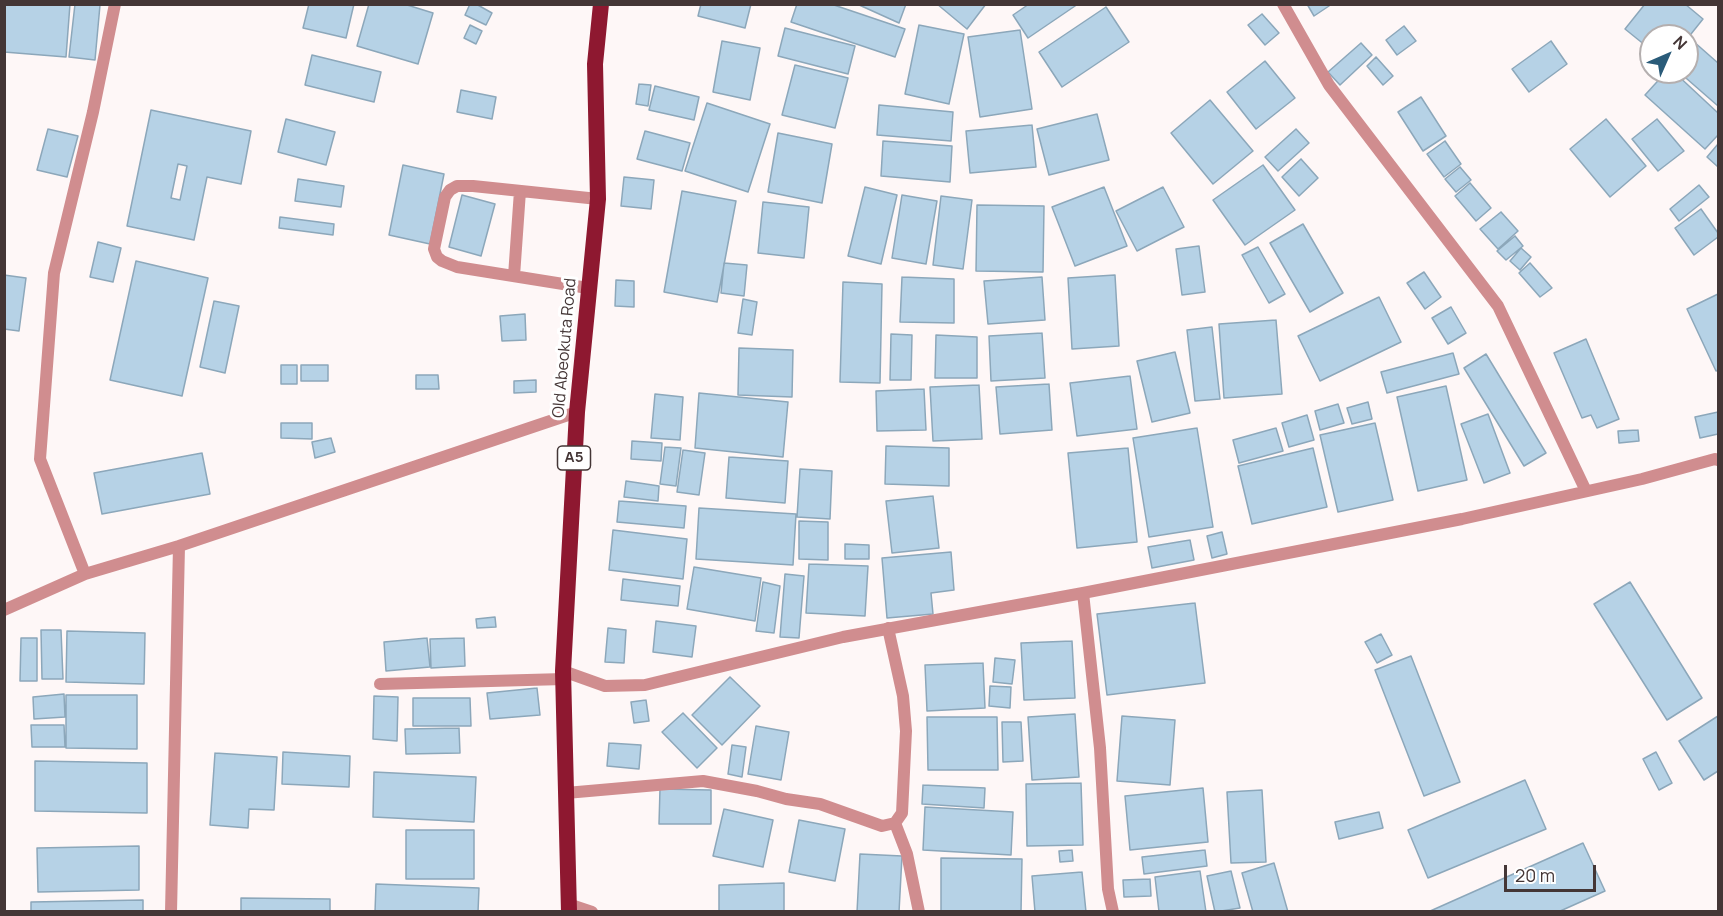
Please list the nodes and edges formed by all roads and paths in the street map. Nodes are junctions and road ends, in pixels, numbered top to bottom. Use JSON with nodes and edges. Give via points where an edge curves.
{"nodes":[{"id":1,"x":115,"y":4,"type":"edge"},
{"id":2,"x":601,"y":4,"type":"edge"},
{"id":3,"x":1283,"y":4,"type":"edge"},
{"id":4,"x":520,"y":191,"type":"junction"},
{"id":5,"x":598,"y":199,"type":"junction"},
{"id":6,"x":514,"y":276,"type":"junction"},
{"id":7,"x":588,"y":288,"type":"junction"},
{"id":8,"x":577,"y":412,"type":"junction"},
{"id":9,"x":1719,"y":460,"type":"edge"},
{"id":10,"x":1586,"y":491,"type":"junction"},
{"id":11,"x":179,"y":546,"type":"junction"},
{"id":12,"x":85,"y":574,"type":"junction"},
{"id":13,"x":1083,"y":593,"type":"junction"},
{"id":14,"x":4,"y":610,"type":"edge"},
{"id":15,"x":888,"y":628,"type":"junction"},
{"id":16,"x":563,"y":675,"type":"junction"},
{"id":17,"x":380,"y":684,"type":"dead end"},
{"id":18,"x":566,"y":793,"type":"junction"},
{"id":19,"x":895,"y":823,"type":"junction"},
{"id":20,"x":568,"y":908,"type":"edge"},
{"id":21,"x":171,"y":912,"type":"edge"},
{"id":22,"x":592,"y":912,"type":"edge"},
{"id":23,"x":919,"y":912,"type":"edge"},
{"id":24,"x":1113,"y":912,"type":"edge"}],
"edges":[{"from":1,"to":12,"type":"street","via":[[54,273],[40,459]]},
{"from":2,"to":5,"type":"highway","name":"Old Abeokuta Road","number":"A5","via":[[596,64]]},
{"from":3,"to":10,"type":"street","via":[[1329,85],[1498,306]]},
{"from":4,"to":5,"type":"street"},
{"from":4,"to":6,"type":"street"},
{"from":4,"to":6,"type":"street","via":[[473,186],[450,190],[434,249],[442,261],[457,267]]},
{"from":5,"to":7,"type":"highway","name":"Old Abeokuta Road","number":"A5"},
{"from":6,"to":7,"type":"street"},
{"from":7,"to":8,"type":"highway","name":"Old Abeokuta Road","number":"A5"},
{"from":8,"to":11,"type":"street"},
{"from":8,"to":16,"type":"highway","name":"Old Abeokuta Road","number":"A5"},
{"from":9,"to":10,"type":"street"},
{"from":10,"to":13,"type":"street"},
{"from":11,"to":12,"type":"street"},
{"from":11,"to":21,"type":"street"},
{"from":12,"to":14,"type":"street"},
{"from":13,"to":15,"type":"street"},
{"from":13,"to":24,"type":"street"},
{"from":15,"to":16,"type":"street","via":[[645,685],[605,686]]},
{"from":15,"to":19,"type":"street","via":[[903,696],[906,731],[902,813]]},
{"from":16,"to":17,"type":"street"},
{"from":16,"to":18,"type":"highway","name":"Old Abeokuta Road","number":"A5"},
{"from":18,"to":19,"type":"street","via":[[703,781],[820,804],[882,826]]},
{"from":18,"to":20,"type":"highway","name":"Old Abeokuta Road","number":"A5"},
{"from":19,"to":23,"type":"street","via":[[907,854]]},
{"from":20,"to":22,"type":"street"}]}
